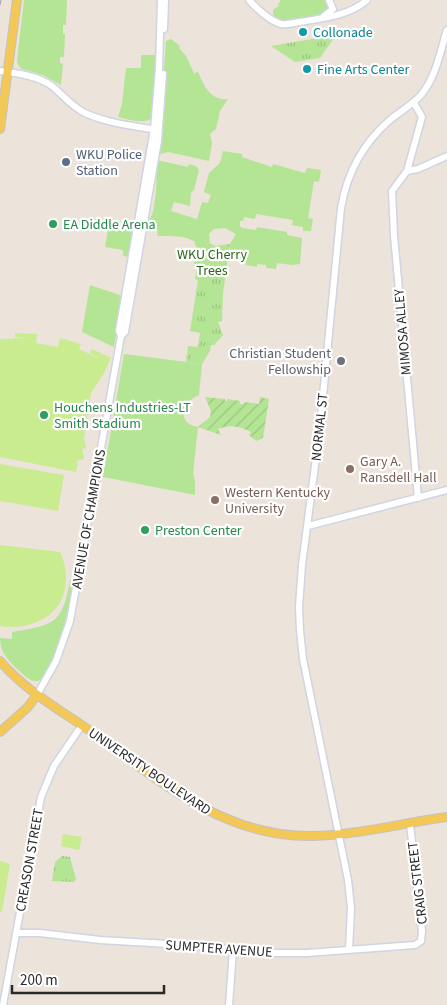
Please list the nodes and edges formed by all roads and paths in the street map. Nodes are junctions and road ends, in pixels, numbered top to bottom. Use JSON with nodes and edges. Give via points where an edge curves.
{"nodes":[{"id":1,"x":17,"y":0,"type":"edge"},
{"id":2,"x":161,"y":0,"type":"edge"},
{"id":3,"x":165,"y":0,"type":"edge"},
{"id":4,"x":249,"y":0,"type":"edge"},
{"id":5,"x":329,"y":0,"type":"edge"},
{"id":6,"x":367,"y":0,"type":"edge"},
{"id":7,"x":321,"y":18,"type":"junction"},
{"id":8,"x":447,"y":30,"type":"edge"},
{"id":9,"x":4,"y":72,"type":"edge"},
{"id":10,"x":414,"y":103,"type":"junction"},
{"id":11,"x":0,"y":129,"type":"edge"},
{"id":12,"x":156,"y":130,"type":"junction"},
{"id":13,"x":447,"y":156,"type":"edge"},
{"id":14,"x":407,"y":171,"type":"junction"},
{"id":15,"x":447,"y":490,"type":"edge"},
{"id":16,"x":418,"y":498,"type":"junction"},
{"id":17,"x":308,"y":526,"type":"junction"},
{"id":18,"x":0,"y":661,"type":"edge"},
{"id":19,"x":37,"y":695,"type":"junction"},
{"id":20,"x":82,"y":725,"type":"junction"},
{"id":21,"x":0,"y":732,"type":"edge"},
{"id":22,"x":447,"y":817,"type":"edge"},
{"id":23,"x":447,"y":821,"type":"edge"},
{"id":24,"x":410,"y":824,"type":"junction"},
{"id":25,"x":339,"y":834,"type":"junction"},
{"id":26,"x":16,"y":933,"type":"junction"},
{"id":27,"x":421,"y":941,"type":"joint"},
{"id":28,"x":233,"y":950,"type":"junction"},
{"id":29,"x":350,"y":950,"type":"junction"},
{"id":30,"x":3,"y":1005,"type":"edge"},
{"id":31,"x":229,"y":1005,"type":"edge"}],
"edges":[{"from":1,"to":9,"type":"main road"},
{"from":2,"to":12,"type":"street"},
{"from":3,"to":12,"type":"street"},
{"from":4,"to":7,"type":"street","via":[[281,24]]},
{"from":5,"to":7,"type":"street","via":[[332,11]]},
{"from":6,"to":7,"type":"street","via":[[350,11]]},
{"from":8,"to":10,"type":"street","name":"NORMAL ST","via":[[430,82]]},
{"from":9,"to":11,"type":"main road"},
{"from":9,"to":12,"type":"street","via":[[46,82],[85,113]]},
{"from":10,"to":14,"type":"street","name":"MIMOSA ALLEY","via":[[422,117]]},
{"from":10,"to":17,"type":"street","name":"NORMAL ST","via":[[373,137],[358,158],[346,185]]},
{"from":12,"to":19,"type":"street","name":"AVENUE OF CHAMPIONS","via":[[125,332],[121,336],[70,621],[56,661]]},
{"from":13,"to":14,"type":"street"},
{"from":14,"to":16,"type":"street","name":"MIMOSA ALLEY","via":[[392,191]]},
{"from":15,"to":16,"type":"street"},
{"from":16,"to":17,"type":"street"},
{"from":17,"to":25,"type":"street","name":"NORMAL ST","via":[[299,595],[301,641]]},
{"from":18,"to":19,"type":"main road","name":"UNIVERSITY BOULEVARD"},
{"from":19,"to":20,"type":"main road","name":"UNIVERSITY BOULEVARD"},
{"from":19,"to":21,"type":"main road","via":[[26,710]]},
{"from":20,"to":25,"type":"main road","name":"UNIVERSITY BOULEVARD","via":[[178,793],[217,816],[280,834]]},
{"from":20,"to":26,"type":"street","name":"CREASON STREET","via":[[54,766],[41,797]]},
{"from":22,"to":24,"type":"main road","name":"UNIVERSITY BOULEVARD"},
{"from":23,"to":24,"type":"main road","name":"UNIVERSITY BOULEVARD"},
{"from":24,"to":25,"type":"main road","name":"UNIVERSITY BOULEVARD"},
{"from":24,"to":27,"type":"street","name":"CRAIG STREET"},
{"from":25,"to":29,"type":"street","name":"NORMAL ST","via":[[351,901]]},
{"from":26,"to":28,"type":"street","name":"SUMPTER AVENUE"},
{"from":26,"to":30,"type":"street","name":"CREASON STREET"},
{"from":27,"to":29,"type":"street","name":"SUMPTER AVENUE","via":[[415,945]]},
{"from":28,"to":29,"type":"street","name":"SUMPTER AVENUE","via":[[298,953]]},
{"from":28,"to":31,"type":"street"}]}
